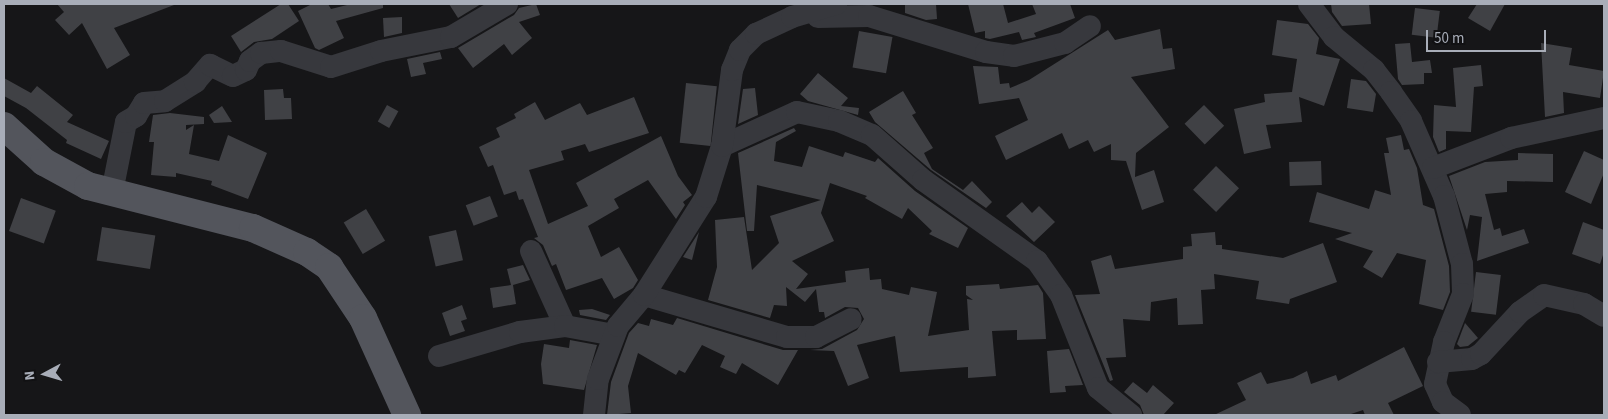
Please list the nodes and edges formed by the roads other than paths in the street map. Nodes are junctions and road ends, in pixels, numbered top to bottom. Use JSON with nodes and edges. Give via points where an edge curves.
{"nodes":[{"id":1,"x":507,"y":4,"type":"edge"},
{"id":2,"x":836,"y":4,"type":"edge"},
{"id":3,"x":1309,"y":4,"type":"edge"},
{"id":4,"x":787,"y":20,"type":"junction"},
{"id":5,"x":1090,"y":26,"type":"dead end"},
{"id":6,"x":1604,"y":118,"type":"edge"},
{"id":7,"x":4,"y":126,"type":"edge"},
{"id":8,"x":722,"y":146,"type":"junction"},
{"id":9,"x":1433,"y":168,"type":"junction"},
{"id":10,"x":112,"y":192,"type":"junction"},
{"id":11,"x":531,"y":251,"type":"dead end"},
{"id":12,"x":644,"y":295,"type":"junction"},
{"id":13,"x":1604,"y":316,"type":"edge"},
{"id":14,"x":851,"y":319,"type":"dead end"},
{"id":15,"x":565,"y":326,"type":"junction"},
{"id":16,"x":614,"y":335,"type":"junction"},
{"id":17,"x":439,"y":356,"type":"dead end"},
{"id":18,"x":1438,"y":362,"type":"junction"},
{"id":19,"x":406,"y":415,"type":"edge"},
{"id":20,"x":594,"y":415,"type":"edge"},
{"id":21,"x":1131,"y":415,"type":"edge"},
{"id":22,"x":1460,"y":415,"type":"edge"}],
"edges":[{"from":1,"to":10,"type":"street","via":[[451,37],[381,51],[331,67],[281,51],[261,53],[250,61],[246,70],[233,76],[210,65],[195,82],[165,101],[144,103],[136,116],[126,122]]},
{"from":2,"to":4,"type":"street"},
{"from":3,"to":9,"type":"street","via":[[1334,37],[1374,70],[1391,92],[1411,121]]},
{"from":4,"to":5,"type":"street","via":[[842,14],[869,16],[986,52],[1014,56],[1065,43]]},
{"from":4,"to":8,"type":"street","via":[[756,34],[744,43],[735,58]]},
{"from":6,"to":9,"type":"street","via":[[1512,138]]},
{"from":7,"to":10,"type":"main road","via":[[44,162],[88,186]]},
{"from":8,"to":12,"type":"street","via":[[706,197]]},
{"from":8,"to":21,"type":"street","via":[[797,112],[839,121],[872,135],[923,180],[1037,261],[1061,295],[1098,388]]},
{"from":9,"to":18,"type":"street","via":[[1455,231],[1463,277],[1460,307]]},
{"from":10,"to":19,"type":"main road","via":[[253,228],[307,252],[329,267],[364,318]]},
{"from":11,"to":15,"type":"street"},
{"from":12,"to":14,"type":"street","via":[[787,337],[816,337]]},
{"from":12,"to":16,"type":"street"},
{"from":13,"to":18,"type":"street","via":[[1584,304],[1544,295],[1520,312],[1481,354],[1472,359]]},
{"from":15,"to":16,"type":"street"},
{"from":15,"to":17,"type":"street","via":[[520,332]]},
{"from":16,"to":20,"type":"street","via":[[598,379]]},
{"from":18,"to":22,"type":"street","via":[[1435,384],[1439,395]]}]}
